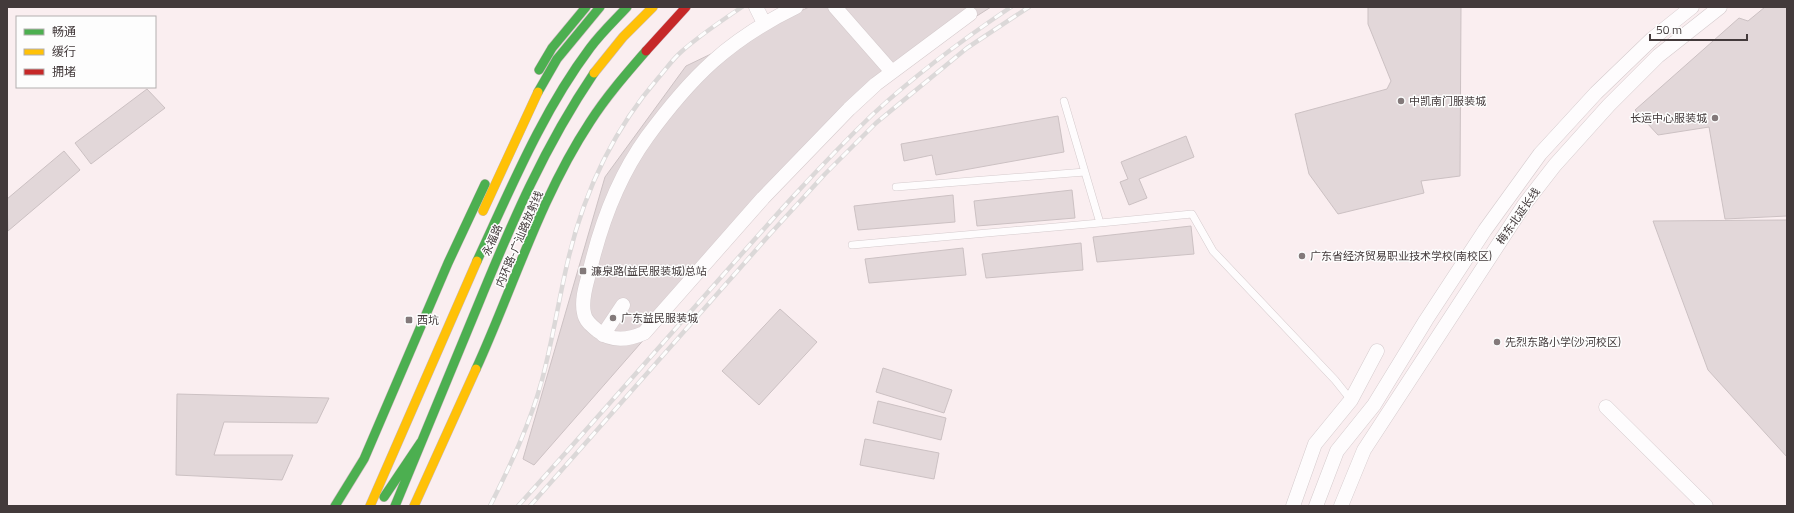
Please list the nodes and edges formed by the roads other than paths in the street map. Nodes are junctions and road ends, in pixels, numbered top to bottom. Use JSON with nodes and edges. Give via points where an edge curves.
{"nodes":[{"id":1,"x":586,"y":7,"type":"edge"},
{"id":2,"x":600,"y":7,"type":"edge"},
{"id":3,"x":627,"y":7,"type":"edge"},
{"id":4,"x":653,"y":7,"type":"edge"},
{"id":5,"x":686,"y":7,"type":"edge"},
{"id":6,"x":756,"y":7,"type":"edge"},
{"id":7,"x":796,"y":7,"type":"edge"},
{"id":8,"x":835,"y":7,"type":"edge"},
{"id":9,"x":1692,"y":7,"type":"edge"},
{"id":10,"x":1720,"y":7,"type":"edge"},
{"id":11,"x":970,"y":14,"type":"dead end"},
{"id":12,"x":764,"y":23,"type":"junction"},
{"id":13,"x":1652,"y":39,"type":"junction"},
{"id":14,"x":1674,"y":43,"type":"junction"},
{"id":15,"x":892,"y":72,"type":"junction"},
{"id":16,"x":534,"y":78,"type":"dead end"},
{"id":17,"x":1064,"y":101,"type":"dead end"},
{"id":18,"x":1085,"y":172,"type":"junction"},
{"id":19,"x":488,"y":176,"type":"dead end"},
{"id":20,"x":896,"y":187,"type":"dead end"},
{"id":21,"x":481,"y":217,"type":"dead end"},
{"id":22,"x":1100,"y":224,"type":"junction"},
{"id":23,"x":852,"y":245,"type":"dead end"},
{"id":24,"x":623,"y":305,"type":"dead end"},
{"id":25,"x":1420,"y":331,"type":"junction"},
{"id":26,"x":603,"y":335,"type":"junction"},
{"id":27,"x":1436,"y":340,"type":"junction"},
{"id":28,"x":1377,"y":351,"type":"dead end"},
{"id":29,"x":1351,"y":400,"type":"junction"},
{"id":30,"x":1606,"y":407,"type":"dead end"},
{"id":31,"x":421,"y":442,"type":"junction"},
{"id":32,"x":1315,"y":444,"type":"junction"},
{"id":33,"x":1337,"y":451,"type":"junction"},
{"id":34,"x":335,"y":506,"type":"edge"},
{"id":35,"x":370,"y":506,"type":"edge"},
{"id":36,"x":378,"y":506,"type":"edge"},
{"id":37,"x":395,"y":506,"type":"edge"},
{"id":38,"x":414,"y":506,"type":"edge"},
{"id":39,"x":1294,"y":506,"type":"edge"},
{"id":40,"x":1316,"y":506,"type":"edge"},
{"id":41,"x":1341,"y":506,"type":"edge"},
{"id":42,"x":1706,"y":506,"type":"edge"}],
"edges":[{"from":1,"to":16,"type":"main road","via":[[552,48]]},
{"from":2,"to":21,"type":"main road","via":[[557,59],[543,82]]},
{"from":3,"to":35,"type":"main road","via":[[591,46],[536,134],[473,269]]},
{"from":4,"to":31,"type":"main road","name":"永福路","via":[[628,32],[591,77],[554,136],[501,250]]},
{"from":5,"to":38,"type":"main road","name":"内环路-广汕路放射线","via":[[623,77],[576,143]]},
{"from":6,"to":12,"type":"street"},
{"from":7,"to":12,"type":"street"},
{"from":8,"to":15,"type":"street"},
{"from":9,"to":13,"type":"street","name":"梅东北延长线"},
{"from":10,"to":14,"type":"street","name":"梅东北延长线"},
{"from":11,"to":15,"type":"street"},
{"from":12,"to":26,"type":"street","via":[[725,50],[689,83],[646,138],[624,176],[593,256],[584,299],[587,321]]},
{"from":13,"to":14,"type":"street"},
{"from":13,"to":25,"type":"street","name":"梅东北延长线","via":[[1596,93],[1540,154],[1485,230]]},
{"from":14,"to":27,"type":"street","name":"梅东北延长线","via":[[1609,104],[1555,165],[1524,205]]},
{"from":15,"to":26,"type":"street","via":[[849,109],[763,198],[644,333],[618,339]]},
{"from":17,"to":18,"type":"lane"},
{"from":18,"to":20,"type":"lane"},
{"from":18,"to":22,"type":"lane"},
{"from":19,"to":34,"type":"main road","via":[[364,459]]},
{"from":22,"to":23,"type":"lane"},
{"from":22,"to":29,"type":"lane","via":[[1192,214],[1213,251]]},
{"from":24,"to":26,"type":"street"},
{"from":25,"to":27,"type":"street"},
{"from":25,"to":33,"type":"street","name":"梅东北延长线","via":[[1374,405]]},
{"from":27,"to":41,"type":"street","name":"梅东北延长线","via":[[1364,450]]},
{"from":28,"to":29,"type":"street"},
{"from":29,"to":32,"type":"street"},
{"from":30,"to":42,"type":"street"},
{"from":31,"to":36,"type":"main road"},
{"from":31,"to":37,"type":"main road","name":"永福路"},
{"from":32,"to":33,"type":"street"},
{"from":32,"to":39,"type":"street"},
{"from":33,"to":40,"type":"street","name":"梅东北延长线"}]}
